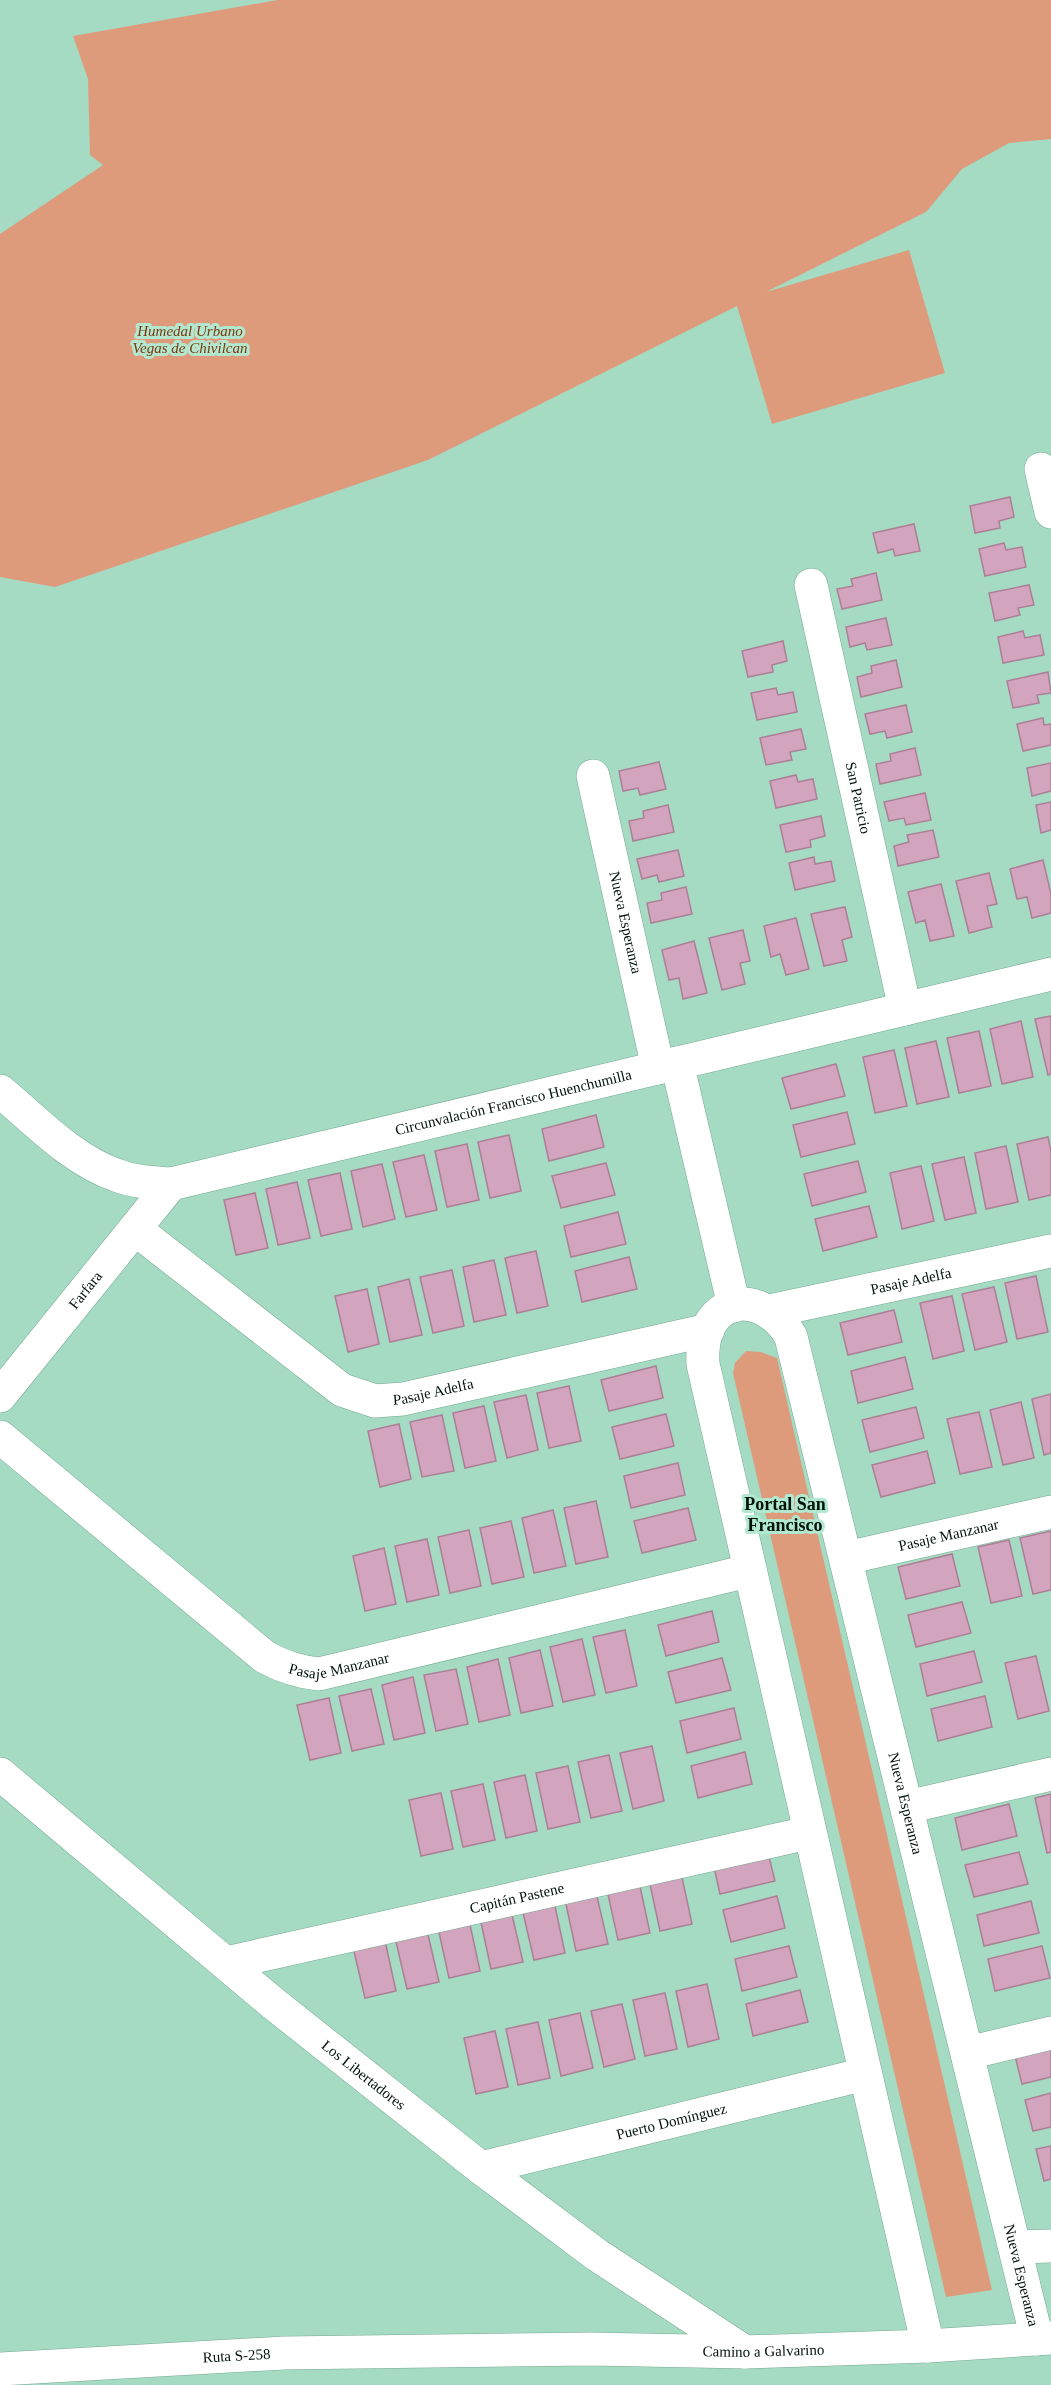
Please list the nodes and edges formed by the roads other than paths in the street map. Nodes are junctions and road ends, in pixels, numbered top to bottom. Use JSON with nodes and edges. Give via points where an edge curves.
{"nodes":[{"id":1,"x":1041,"y":469,"type":"dead end"},
{"id":2,"x":1051,"y":512,"type":"edge"},
{"id":3,"x":811,"y":585,"type":"dead end"},
{"id":4,"x":593,"y":776,"type":"dead end"},
{"id":5,"x":1051,"y":974,"type":"edge"},
{"id":6,"x":904,"y":1009,"type":"junction"},
{"id":7,"x":667,"y":1065,"type":"junction"},
{"id":8,"x":0,"y":1091,"type":"edge"},
{"id":9,"x":171,"y":1184,"type":"junction"},
{"id":10,"x":135,"y":1229,"type":"junction"},
{"id":11,"x":1051,"y":1251,"type":"edge"},
{"id":12,"x":734,"y":1306,"type":"junction"},
{"id":13,"x":770,"y":1311,"type":"junction"},
{"id":14,"x":708,"y":1330,"type":"junction"},
{"id":15,"x":0,"y":1396,"type":"edge"},
{"id":16,"x":0,"y":1437,"type":"edge"},
{"id":17,"x":1051,"y":1512,"type":"edge"},
{"id":18,"x":846,"y":1558,"type":"junction"},
{"id":19,"x":748,"y":1571,"type":"junction"},
{"id":20,"x":0,"y":1774,"type":"edge"},
{"id":21,"x":1051,"y":1774,"type":"edge"},
{"id":22,"x":907,"y":1807,"type":"junction"},
{"id":23,"x":808,"y":1833,"type":"junction"},
{"id":24,"x":226,"y":1963,"type":"junction"},
{"id":25,"x":1051,"y":2033,"type":"edge"},
{"id":26,"x":968,"y":2053,"type":"junction"},
{"id":27,"x":865,"y":2074,"type":"junction"},
{"id":28,"x":481,"y":2169,"type":"junction"},
{"id":29,"x":1051,"y":2246,"type":"edge"},
{"id":30,"x":1015,"y":2247,"type":"junction"},
{"id":31,"x":1044,"y":2338,"type":"edge"},
{"id":32,"x":928,"y":2346,"type":"junction"},
{"id":33,"x":474,"y":2350,"type":"joint"},
{"id":34,"x":745,"y":2352,"type":"junction"},
{"id":35,"x":0,"y":2369,"type":"edge"}],
"edges":[{"from":1,"to":2,"type":"street"},
{"from":3,"to":6,"type":"street","name":"San Patricio"},
{"from":4,"to":7,"type":"street","name":"Nueva Esperanza"},
{"from":5,"to":6,"type":"street","name":"Circunvalación Francisco Huenchumilla"},
{"from":6,"to":7,"type":"street","name":"Circunvalación Francisco Huenchumilla"},
{"from":7,"to":9,"type":"street","name":"Circunvalación Francisco Huenchumilla"},
{"from":7,"to":12,"type":"street","name":"Nueva Esperanza"},
{"from":8,"to":9,"type":"street","name":"Circunvalación Francisco Huenchumilla","via":[[90,1163],[116,1175]]},
{"from":9,"to":10,"type":"street","name":"Farfara"},
{"from":10,"to":14,"type":"street","name":"Pasaje Adelfa","via":[[342,1390],[375,1401],[404,1399]]},
{"from":10,"to":15,"type":"street","name":"Farfara"},
{"from":11,"to":13,"type":"street","name":"Pasaje Adelfa"},
{"from":12,"to":13,"type":"street","via":[[752,1305]]},
{"from":12,"to":14,"type":"street","via":[[717,1314]]},
{"from":13,"to":18,"type":"street","name":"Nueva Esperanza","via":[[785,1323],[791,1337]]},
{"from":14,"to":19,"type":"street","via":[[702,1347],[703,1364]]},
{"from":16,"to":19,"type":"street","name":"Pasaje Manzanar","via":[[265,1657],[300,1672],[319,1674]]},
{"from":17,"to":18,"type":"street","name":"Pasaje Manzanar"},
{"from":18,"to":22,"type":"street","name":"Nueva Esperanza"},
{"from":19,"to":23,"type":"street"},
{"from":20,"to":24,"type":"street","name":"Los Libertadores"},
{"from":21,"to":22,"type":"street"},
{"from":22,"to":26,"type":"street","name":"Nueva Esperanza"},
{"from":23,"to":24,"type":"street","name":"Capitán Pastene"},
{"from":23,"to":27,"type":"street"},
{"from":24,"to":28,"type":"street","name":"Los Libertadores"},
{"from":25,"to":26,"type":"street"},
{"from":26,"to":30,"type":"street","name":"Nueva Esperanza"},
{"from":27,"to":28,"type":"street","name":"Puerto Domínguez"},
{"from":27,"to":32,"type":"street"},
{"from":28,"to":34,"type":"street","name":"Los Libertadores","via":[[597,2255]]},
{"from":29,"to":30,"type":"street"},
{"from":30,"to":31,"type":"street","name":"Nueva Esperanza"},
{"from":31,"to":32,"type":"street","name":"Camino a Galvarino"},
{"from":32,"to":34,"type":"street","name":"Camino a Galvarino"},
{"from":33,"to":34,"type":"street","name":"Camino a Galvarino"},
{"from":33,"to":35,"type":"street","name":"Ruta S-258","via":[[284,2353]]}]}
